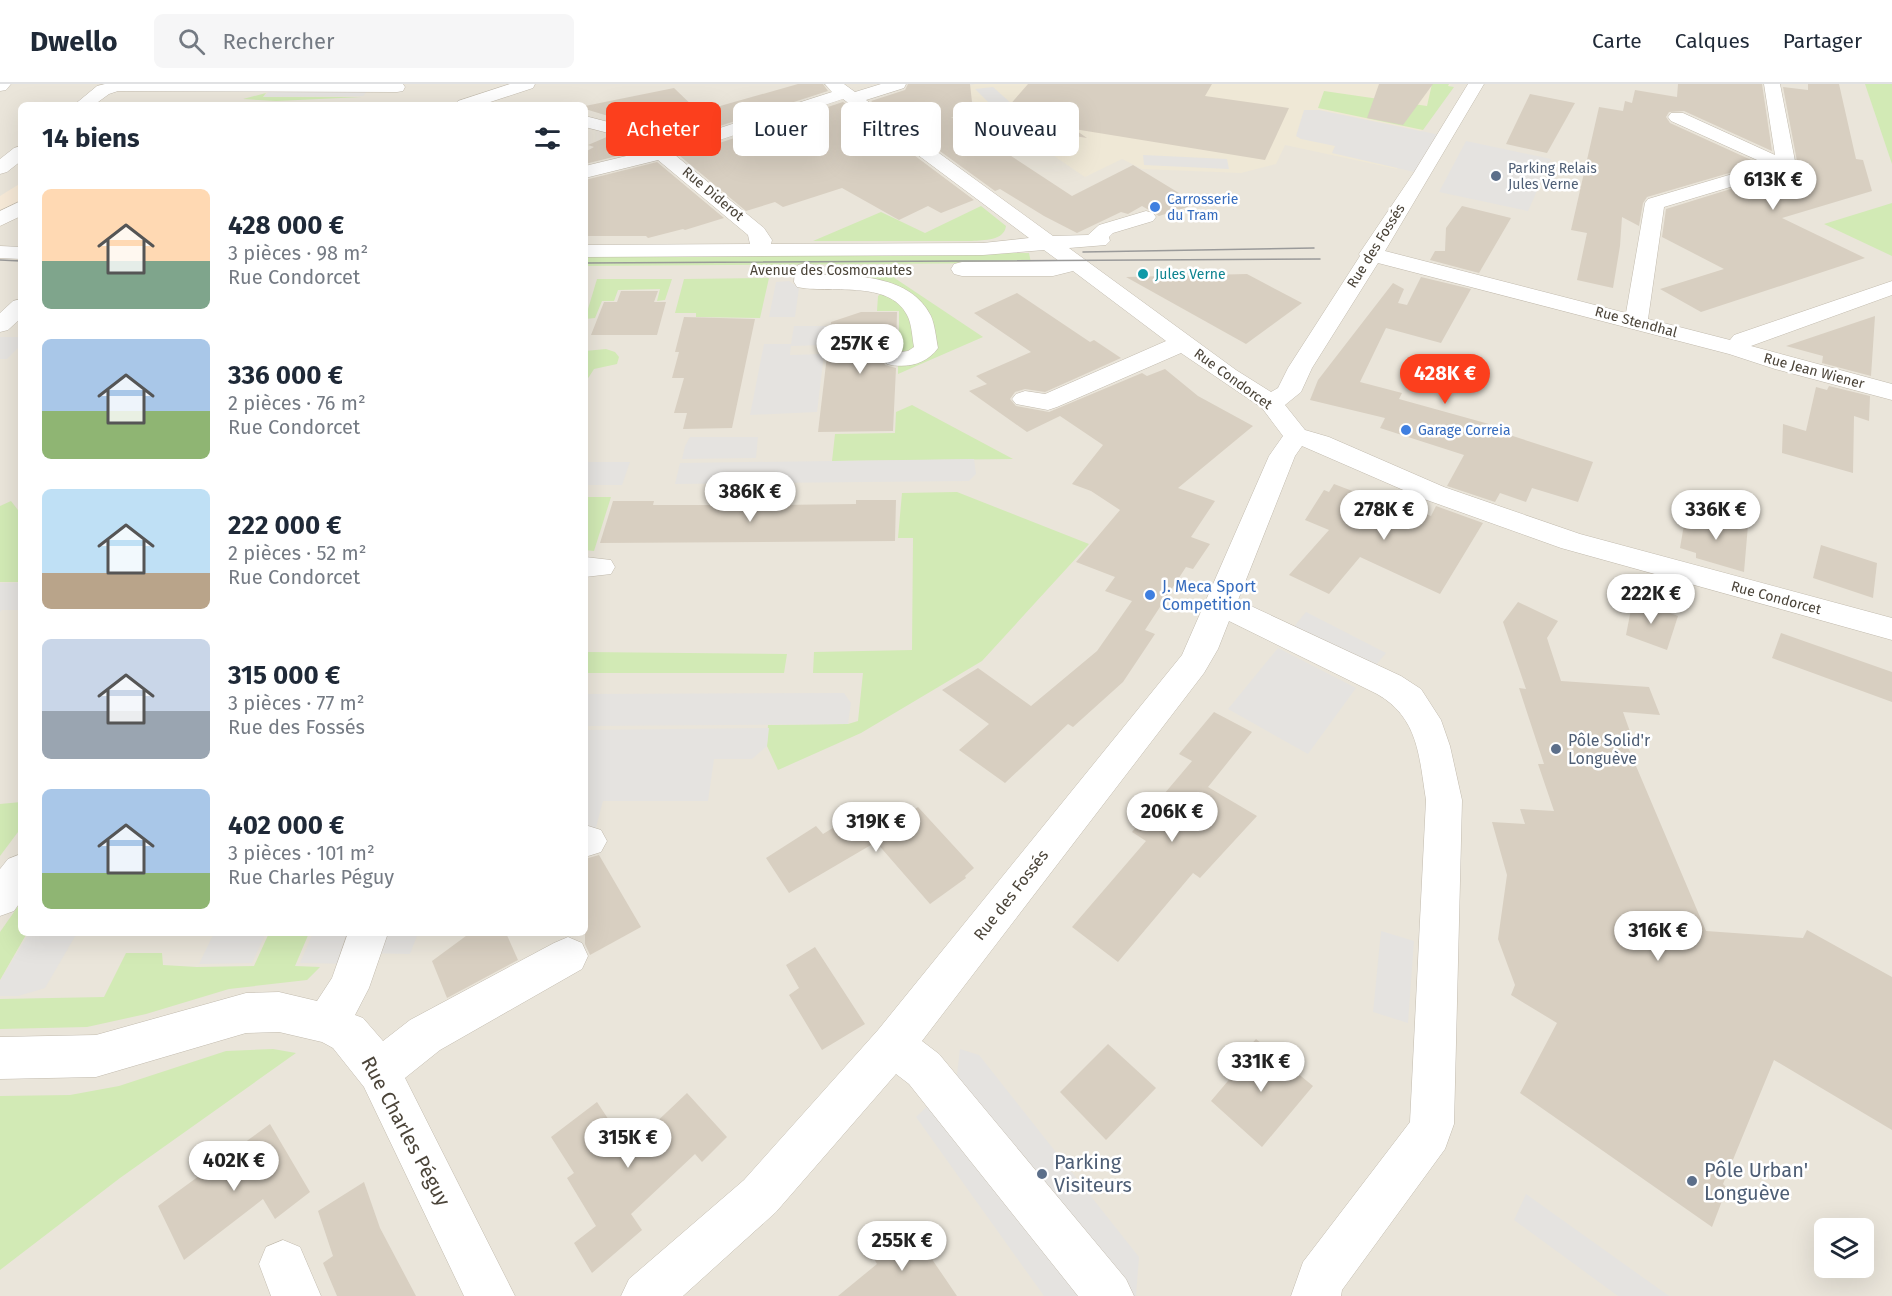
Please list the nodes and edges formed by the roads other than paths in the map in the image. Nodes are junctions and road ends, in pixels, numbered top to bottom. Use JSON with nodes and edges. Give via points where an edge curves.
{"nodes":[{"id":1,"x":527,"y":84,"type":"edge"},
{"id":2,"x":898,"y":84,"type":"edge"},
{"id":3,"x":1476,"y":84,"type":"edge"},
{"id":4,"x":1772,"y":84,"type":"edge"},
{"id":5,"x":217,"y":85,"type":"edge"},
{"id":6,"x":397,"y":87,"type":"dead end"},
{"id":7,"x":844,"y":92,"type":"edge"},
{"id":8,"x":87,"y":102,"type":"edge"},
{"id":9,"x":180,"y":102,"type":"edge"},
{"id":10,"x":197,"y":102,"type":"edge"},
{"id":11,"x":473,"y":102,"type":"edge"},
{"id":12,"x":1677,"y":117,"type":"dead end"},
{"id":13,"x":588,"y":122,"type":"edge"},
{"id":14,"x":606,"y":127,"type":"edge"},
{"id":15,"x":721,"y":133,"type":"edge"},
{"id":16,"x":18,"y":154,"type":"edge"},
{"id":17,"x":650,"y":156,"type":"edge"},
{"id":18,"x":666,"y":156,"type":"edge"},
{"id":19,"x":1783,"y":165,"type":"junction"},
{"id":20,"x":0,"y":168,"type":"edge"},
{"id":21,"x":588,"y":171,"type":"edge"},
{"id":22,"x":18,"y":193,"type":"edge"},
{"id":23,"x":0,"y":204,"type":"edge"},
{"id":24,"x":18,"y":209,"type":"edge"},
{"id":25,"x":1146,"y":217,"type":"dead end"},
{"id":26,"x":0,"y":220,"type":"edge"},
{"id":27,"x":1048,"y":243,"type":"junction"},
{"id":28,"x":759,"y":250,"type":"junction"},
{"id":29,"x":588,"y":251,"type":"edge"},
{"id":30,"x":0,"y":252,"type":"edge"},
{"id":31,"x":18,"y":253,"type":"edge"},
{"id":32,"x":1370,"y":254,"type":"junction"},
{"id":33,"x":1076,"y":264,"type":"junction"},
{"id":34,"x":806,"y":270,"type":"junction"},
{"id":35,"x":588,"y":271,"type":"edge"},
{"id":36,"x":1892,"y":288,"type":"edge"},
{"id":37,"x":18,"y":309,"type":"edge"},
{"id":38,"x":1636,"y":322,"type":"junction"},
{"id":39,"x":0,"y":325,"type":"edge"},
{"id":40,"x":1188,"y":346,"type":"junction"},
{"id":41,"x":1737,"y":349,"type":"junction"},
{"id":42,"x":896,"y":359,"type":"dead end"},
{"id":43,"x":1100,"y":390,"type":"dead end"},
{"id":44,"x":1892,"y":392,"type":"edge"},
{"id":45,"x":1025,"y":399,"type":"dead end"},
{"id":46,"x":1271,"y":403,"type":"junction"},
{"id":47,"x":1296,"y":436,"type":"junction"},
{"id":48,"x":1220,"y":604,"type":"junction"},
{"id":49,"x":1892,"y":629,"type":"edge"},
{"id":50,"x":18,"y":875,"type":"edge"},
{"id":51,"x":0,"y":899,"type":"edge"},
{"id":52,"x":367,"y":936,"type":"edge"},
{"id":53,"x":568,"y":956,"type":"dead end"},
{"id":54,"x":326,"y":1023,"type":"junction"},
{"id":55,"x":892,"y":1045,"type":"junction"},
{"id":56,"x":0,"y":1058,"type":"edge"},
{"id":57,"x":379,"y":1072,"type":"junction"},
{"id":58,"x":490,"y":1296,"type":"edge"},
{"id":59,"x":646,"y":1296,"type":"edge"},
{"id":60,"x":1109,"y":1296,"type":"edge"},
{"id":61,"x":1316,"y":1296,"type":"edge"}],
"edges":[{"from":1,"to":11,"type":"street"},
{"from":2,"to":7,"type":"street"},
{"from":3,"to":32,"type":"street","name":"Rue des Fossés","via":[[1431,144],[1426,171]]},
{"from":4,"to":19,"type":"street","via":[[1786,162]]},
{"from":5,"to":6,"type":"street"},
{"from":5,"to":8,"type":"street","via":[[113,87]]},
{"from":5,"to":9,"type":"street"},
{"from":5,"to":10,"type":"street"},
{"from":7,"to":15,"type":"street"},
{"from":7,"to":27,"type":"street","name":"Rue Condorcet"},
{"from":12,"to":19,"type":"street"},
{"from":13,"to":14,"type":"street","name":"Rue Diderot"},
{"from":16,"to":20,"type":"street"},
{"from":17,"to":21,"type":"street"},
{"from":18,"to":28,"type":"street","name":"Rue Diderot","via":[[758,232]]},
{"from":19,"to":38,"type":"street","via":[[1655,204]]},
{"from":22,"to":23,"type":"street"},
{"from":24,"to":26,"type":"street"},
{"from":25,"to":27,"type":"street","name":"Avenue des Cosmonautes","via":[[1106,229],[1098,235],[1099,241]]},
{"from":27,"to":28,"type":"street","name":"Avenue des Cosmonautes","via":[[968,250]]},
{"from":27,"to":33,"type":"street","name":"Rue Condorcet"},
{"from":28,"to":29,"type":"street","name":"Avenue des Cosmonautes"},
{"from":30,"to":31,"type":"street"},
{"from":32,"to":38,"type":"street","name":"Rue Stendhal"},
{"from":32,"to":46,"type":"street","name":"Rue des Fossés","via":[[1288,392]]},
{"from":33,"to":34,"type":"street","name":"Avenue des Cosmonautes","via":[[1053,269]]},
{"from":33,"to":40,"type":"street","name":"Rue Condorcet"},
{"from":34,"to":35,"type":"street","name":"Avenue des Cosmonautes"},
{"from":34,"to":42,"type":"street","via":[[806,282],[881,288],[912,305],[926,348],[912,358]]},
{"from":36,"to":41,"type":"street","via":[[1742,340]]},
{"from":37,"to":39,"type":"street"},
{"from":38,"to":41,"type":"street","name":"Rue Stendhal"},
{"from":40,"to":43,"type":"street"},
{"from":40,"to":45,"type":"street","via":[[1048,402]]},
{"from":40,"to":46,"type":"street","name":"Rue Condorcet"},
{"from":41,"to":44,"type":"street","name":"Rue Jean Wiener"},
{"from":46,"to":47,"type":"street","name":"Rue Condorcet"},
{"from":47,"to":48,"type":"street","name":"Rue des Fossés","via":[[1282,456]]},
{"from":47,"to":49,"type":"street","name":"Rue Condorcet","via":[[1434,494],[1571,541]]},
{"from":48,"to":55,"type":"street","name":"Rue des Fossés","via":[[1193,664]]},
{"from":48,"to":61,"type":"street","via":[[1407,697],[1420,712],[1436,756],[1444,800],[1432,1124],[1320,1279]]},
{"from":50,"to":51,"type":"street"},
{"from":52,"to":54,"type":"street","via":[[349,988]]},
{"from":53,"to":57,"type":"street","via":[[425,1035]]},
{"from":54,"to":56,"type":"street","name":"Rue Charles Péguy","via":[[279,1011],[246,1013],[96,1056]]},
{"from":54,"to":57,"type":"street","name":"Rue Charles Péguy","via":[[348,1033]]},
{"from":55,"to":59,"type":"street","name":"Rue des Fossés","via":[[760,1196]]},
{"from":55,"to":60,"type":"street","via":[[924,1069]]},
{"from":57,"to":58,"type":"street","name":"Rue Charles Péguy"}]}
